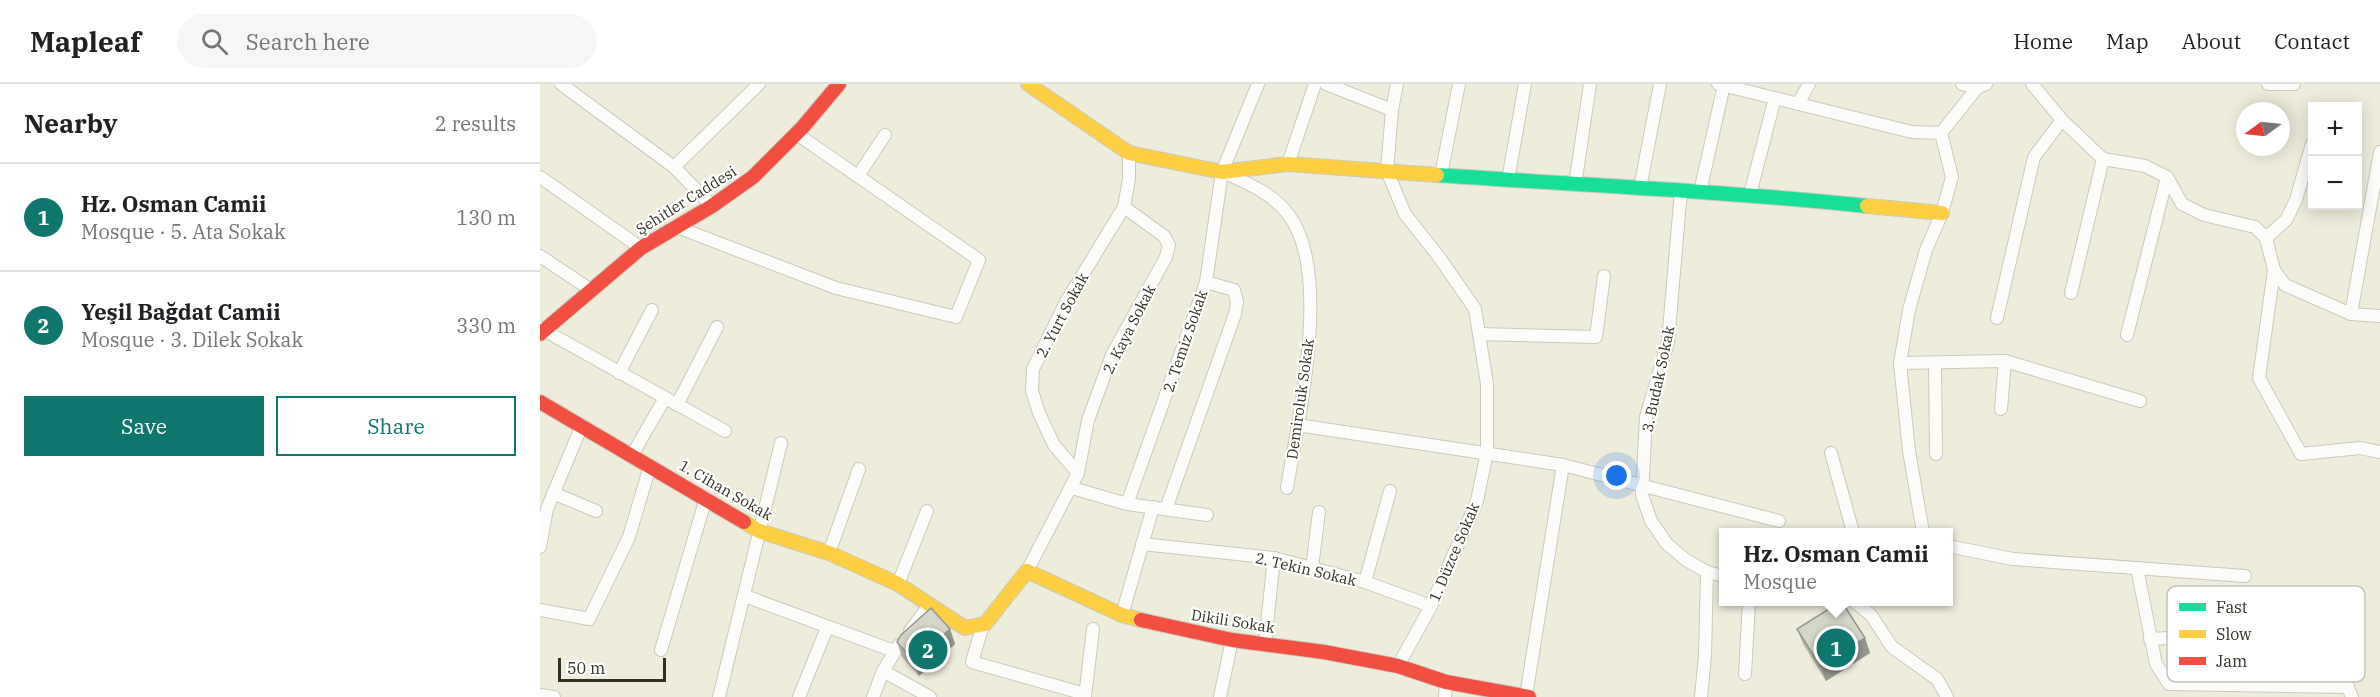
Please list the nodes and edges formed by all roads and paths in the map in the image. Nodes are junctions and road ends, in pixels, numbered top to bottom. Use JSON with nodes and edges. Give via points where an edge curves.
{"nodes":[{"id":1,"x":561,"y":84,"type":"edge"},
{"id":2,"x":759,"y":84,"type":"edge"},
{"id":3,"x":839,"y":84,"type":"edge"},
{"id":4,"x":1028,"y":84,"type":"edge"},
{"id":5,"x":1258,"y":84,"type":"edge"},
{"id":6,"x":1315,"y":84,"type":"edge"},
{"id":7,"x":1326,"y":84,"type":"edge"},
{"id":8,"x":1397,"y":84,"type":"edge"},
{"id":9,"x":1459,"y":84,"type":"edge"},
{"id":10,"x":1526,"y":84,"type":"edge"},
{"id":11,"x":1590,"y":84,"type":"edge"},
{"id":12,"x":1660,"y":84,"type":"edge"},
{"id":13,"x":1809,"y":84,"type":"edge"},
{"id":14,"x":1962,"y":84,"type":"edge"},
{"id":15,"x":2032,"y":84,"type":"edge"},
{"id":16,"x":2268,"y":84,"type":"edge"},
{"id":17,"x":2294,"y":84,"type":"edge"},
{"id":18,"x":1721,"y":85,"type":"edge"},
{"id":19,"x":1981,"y":86,"type":"edge"},
{"id":20,"x":577,"y":88,"type":"edge"},
{"id":21,"x":1774,"y":98,"type":"junction"},
{"id":22,"x":1798,"y":104,"type":"junction"},
{"id":23,"x":1392,"y":110,"type":"junction"},
{"id":24,"x":2062,"y":120,"type":"junction"},
{"id":25,"x":1941,"y":133,"type":"junction"},
{"id":26,"x":797,"y":134,"type":"junction"},
{"id":27,"x":885,"y":135,"type":"dead end"},
{"id":28,"x":2380,"y":152,"type":"edge"},
{"id":29,"x":1130,"y":153,"type":"junction"},
{"id":30,"x":2309,"y":156,"type":"edge"},
{"id":31,"x":2103,"y":159,"type":"junction"},
{"id":32,"x":1288,"y":164,"type":"junction"},
{"id":33,"x":674,"y":167,"type":"junction"},
{"id":34,"x":1387,"y":171,"type":"junction"},
{"id":35,"x":1222,"y":172,"type":"junction"},
{"id":36,"x":1441,"y":175,"type":"junction"},
{"id":37,"x":858,"y":176,"type":"junction"},
{"id":38,"x":540,"y":177,"type":"edge"},
{"id":39,"x":2167,"y":177,"type":"junction"},
{"id":40,"x":1508,"y":180,"type":"junction"},
{"id":41,"x":1575,"y":185,"type":"junction"},
{"id":42,"x":1640,"y":188,"type":"junction"},
{"id":43,"x":1681,"y":191,"type":"junction"},
{"id":44,"x":1700,"y":192,"type":"junction"},
{"id":45,"x":1749,"y":194,"type":"junction"},
{"id":46,"x":712,"y":206,"type":"junction"},
{"id":47,"x":1124,"y":207,"type":"junction"},
{"id":48,"x":1942,"y":213,"type":"junction"},
{"id":49,"x":677,"y":227,"type":"junction"},
{"id":50,"x":2266,"y":237,"type":"junction"},
{"id":51,"x":641,"y":248,"type":"junction"},
{"id":52,"x":540,"y":256,"type":"edge"},
{"id":53,"x":2274,"y":270,"type":"junction"},
{"id":54,"x":1604,"y":276,"type":"dead end"},
{"id":55,"x":1206,"y":282,"type":"junction"},
{"id":56,"x":591,"y":290,"type":"junction"},
{"id":57,"x":2071,"y":293,"type":"dead end"},
{"id":58,"x":652,"y":310,"type":"dead end"},
{"id":59,"x":2350,"y":314,"type":"junction"},
{"id":60,"x":2380,"y":316,"type":"edge"},
{"id":61,"x":1997,"y":318,"type":"dead end"},
{"id":62,"x":717,"y":327,"type":"dead end"},
{"id":63,"x":542,"y":331,"type":"edge"},
{"id":64,"x":1479,"y":334,"type":"junction"},
{"id":65,"x":2127,"y":334,"type":"dead end"},
{"id":66,"x":2005,"y":361,"type":"junction"},
{"id":67,"x":1900,"y":363,"type":"junction"},
{"id":68,"x":1935,"y":363,"type":"junction"},
{"id":69,"x":619,"y":373,"type":"junction"},
{"id":70,"x":665,"y":398,"type":"junction"},
{"id":71,"x":2140,"y":400,"type":"dead end"},
{"id":72,"x":540,"y":402,"type":"edge"},
{"id":73,"x":677,"y":405,"type":"junction"},
{"id":74,"x":2001,"y":409,"type":"dead end"},
{"id":75,"x":582,"y":425,"type":"junction"},
{"id":76,"x":1297,"y":425,"type":"junction"},
{"id":77,"x":725,"y":431,"type":"dead end"},
{"id":78,"x":781,"y":443,"type":"dead end"},
{"id":79,"x":2380,"y":452,"type":"edge"},
{"id":80,"x":1487,"y":453,"type":"junction"},
{"id":81,"x":1831,"y":453,"type":"dead end"},
{"id":82,"x":1936,"y":454,"type":"dead end"},
{"id":83,"x":632,"y":455,"type":"junction"},
{"id":84,"x":1563,"y":465,"type":"junction"},
{"id":85,"x":650,"y":466,"type":"junction"},
{"id":86,"x":859,"y":469,"type":"dead end"},
{"id":87,"x":1078,"y":473,"type":"junction"},
{"id":88,"x":1072,"y":488,"type":"junction"},
{"id":89,"x":1287,"y":488,"type":"dead end"},
{"id":90,"x":1642,"y":490,"type":"junction"},
{"id":91,"x":1389,"y":491,"type":"dead end"},
{"id":92,"x":553,"y":494,"type":"junction"},
{"id":93,"x":706,"y":498,"type":"junction"},
{"id":94,"x":1127,"y":504,"type":"junction"},
{"id":95,"x":1153,"y":507,"type":"junction"},
{"id":96,"x":1166,"y":509,"type":"junction"},
{"id":97,"x":596,"y":511,"type":"dead end"},
{"id":98,"x":927,"y":511,"type":"dead end"},
{"id":99,"x":1319,"y":512,"type":"dead end"},
{"id":100,"x":1207,"y":515,"type":"dead end"},
{"id":101,"x":1779,"y":520,"type":"dead end"},
{"id":102,"x":1852,"y":528,"type":"edge"},
{"id":103,"x":1922,"y":528,"type":"edge"},
{"id":104,"x":759,"y":531,"type":"junction"},
{"id":105,"x":1142,"y":543,"type":"junction"},
{"id":106,"x":540,"y":547,"type":"edge"},
{"id":107,"x":1953,"y":547,"type":"edge"},
{"id":108,"x":829,"y":553,"type":"junction"},
{"id":109,"x":1274,"y":558,"type":"junction"},
{"id":110,"x":1312,"y":568,"type":"junction"},
{"id":111,"x":2138,"y":568,"type":"junction"},
{"id":112,"x":1027,"y":571,"type":"junction"},
{"id":113,"x":1707,"y":572,"type":"junction"},
{"id":114,"x":1719,"y":575,"type":"edge"},
{"id":115,"x":2245,"y":576,"type":"dead end"},
{"id":116,"x":1365,"y":582,"type":"junction"},
{"id":117,"x":898,"y":584,"type":"junction"},
{"id":118,"x":745,"y":596,"type":"junction"},
{"id":119,"x":930,"y":604,"type":"junction"},
{"id":120,"x":1431,"y":606,"type":"junction"},
{"id":121,"x":1749,"y":606,"type":"edge"},
{"id":122,"x":1860,"y":606,"type":"edge"},
{"id":123,"x":1869,"y":606,"type":"edge"},
{"id":124,"x":540,"y":610,"type":"edge"},
{"id":125,"x":1122,"y":615,"type":"junction"},
{"id":126,"x":1871,"y":615,"type":"junction"},
{"id":127,"x":983,"y":625,"type":"junction"},
{"id":128,"x":827,"y":628,"type":"junction"},
{"id":129,"x":1093,"y":629,"type":"dead end"},
{"id":130,"x":2167,"y":638,"type":"edge"},
{"id":131,"x":2150,"y":639,"type":"junction"},
{"id":132,"x":1232,"y":640,"type":"junction"},
{"id":133,"x":1265,"y":643,"type":"junction"},
{"id":134,"x":661,"y":650,"type":"dead end"},
{"id":135,"x":894,"y":651,"type":"junction"},
{"id":136,"x":1398,"y":666,"type":"junction"},
{"id":137,"x":883,"y":671,"type":"junction"},
{"id":138,"x":1744,"y":674,"type":"dead end"},
{"id":139,"x":2167,"y":681,"type":"edge"},
{"id":140,"x":1446,"y":682,"type":"junction"},
{"id":141,"x":2168,"y":682,"type":"edge"},
{"id":142,"x":2350,"y":692,"type":"edge"},
{"id":143,"x":540,"y":695,"type":"edge"},
{"id":144,"x":1085,"y":696,"type":"edge"},
{"id":145,"x":554,"y":697,"type":"edge"},
{"id":146,"x":719,"y":697,"type":"edge"},
{"id":147,"x":799,"y":697,"type":"edge"},
{"id":148,"x":873,"y":697,"type":"edge"},
{"id":149,"x":930,"y":697,"type":"edge"},
{"id":150,"x":1220,"y":697,"type":"edge"},
{"id":151,"x":1445,"y":697,"type":"edge"},
{"id":152,"x":1527,"y":697,"type":"edge"},
{"id":153,"x":1701,"y":697,"type":"edge"},
{"id":154,"x":1947,"y":697,"type":"edge"}],
"edges":[{"from":1,"to":20,"type":"street"},
{"from":2,"to":33,"type":"street"},
{"from":3,"to":26,"type":"street","name":"Şehitler Caddesi"},
{"from":4,"to":29,"type":"street"},
{"from":5,"to":35,"type":"street","name":"2. Temiz Sokak"},
{"from":6,"to":32,"type":"street"},
{"from":7,"to":23,"type":"street"},
{"from":8,"to":23,"type":"street"},
{"from":9,"to":36,"type":"street"},
{"from":10,"to":40,"type":"street"},
{"from":11,"to":41,"type":"street"},
{"from":12,"to":42,"type":"street"},
{"from":13,"to":22,"type":"street"},
{"from":14,"to":19,"type":"street"},
{"from":15,"to":24,"type":"street"},
{"from":16,"to":17,"type":"street"},
{"from":18,"to":21,"type":"street"},
{"from":18,"to":44,"type":"street"},
{"from":19,"to":25,"type":"street"},
{"from":20,"to":33,"type":"street"},
{"from":21,"to":22,"type":"street"},
{"from":21,"to":45,"type":"street"},
{"from":22,"to":25,"type":"street","via":[[1912,132]]},
{"from":23,"to":34,"type":"street"},
{"from":24,"to":31,"type":"street"},
{"from":24,"to":61,"type":"street","via":[[2034,157]]},
{"from":25,"to":48,"type":"street","via":[[1952,177]]},
{"from":26,"to":37,"type":"street"},
{"from":26,"to":46,"type":"street","name":"Şehitler Caddesi","via":[[753,177]]},
{"from":27,"to":37,"type":"street"},
{"from":28,"to":59,"type":"street"},
{"from":29,"to":35,"type":"street"},
{"from":29,"to":47,"type":"street","name":"2. Yurt Sokak"},
{"from":30,"to":50,"type":"street","via":[[2286,220]]},
{"from":31,"to":39,"type":"street","via":[[2145,166]]},
{"from":31,"to":57,"type":"street"},
{"from":32,"to":34,"type":"street"},
{"from":32,"to":35,"type":"street"},
{"from":33,"to":46,"type":"street"},
{"from":34,"to":36,"type":"street"},
{"from":34,"to":64,"type":"street","name":"1. Düzce Sokak","via":[[1405,214],[1475,309]]},
{"from":35,"to":55,"type":"street","name":"2. Temiz Sokak"},
{"from":35,"to":76,"type":"street","name":"Demiroluk Sokak","via":[[1260,189],[1288,214],[1302,241],[1311,289],[1309,349]]},
{"from":36,"to":40,"type":"street"},
{"from":37,"to":49,"type":"street","via":[[979,260],[956,317],[836,288]]},
{"from":38,"to":51,"type":"street"},
{"from":39,"to":50,"type":"street","via":[[2182,204],[2204,215],[2255,227]]},
{"from":39,"to":65,"type":"street"},
{"from":40,"to":41,"type":"street"},
{"from":41,"to":42,"type":"street"},
{"from":42,"to":43,"type":"street"},
{"from":43,"to":44,"type":"street"},
{"from":43,"to":90,"type":"street","name":"3. Budak Sokak","via":[[1668,342],[1646,417]]},
{"from":44,"to":45,"type":"street"},
{"from":45,"to":48,"type":"street"},
{"from":46,"to":49,"type":"street","name":"Şehitler Caddesi"},
{"from":47,"to":87,"type":"street","name":"2. Yurt Sokak","via":[[1066,302],[1033,369],[1032,391],[1039,413],[1054,445]]},
{"from":47,"to":87,"type":"street","name":"2. Kaya Sokak","via":[[1164,236],[1169,245],[1112,355],[1088,420]]},
{"from":48,"to":67,"type":"street","via":[[1926,250]]},
{"from":49,"to":51,"type":"street","name":"Şehitler Caddesi"},
{"from":50,"to":53,"type":"street"},
{"from":51,"to":56,"type":"street","name":"Şehitler Caddesi"},
{"from":52,"to":56,"type":"street"},
{"from":53,"to":59,"type":"street","via":[[2285,285]]},
{"from":53,"to":79,"type":"street","via":[[2259,378],[2301,454],[2360,448]]},
{"from":54,"to":64,"type":"street","via":[[1596,337]]},
{"from":55,"to":94,"type":"street","name":"2. Temiz Sokak"},
{"from":55,"to":96,"type":"street","via":[[1234,290],[1236,308]]},
{"from":56,"to":63,"type":"street","name":"Şehitler Caddesi"},
{"from":58,"to":69,"type":"street"},
{"from":59,"to":60,"type":"street"},
{"from":62,"to":73,"type":"street"},
{"from":63,"to":69,"type":"street"},
{"from":64,"to":80,"type":"street","name":"1. Düzce Sokak","via":[[1487,384]]},
{"from":66,"to":68,"type":"street"},
{"from":66,"to":71,"type":"street"},
{"from":66,"to":74,"type":"street"},
{"from":67,"to":68,"type":"street"},
{"from":67,"to":103,"type":"street"},
{"from":68,"to":82,"type":"street"},
{"from":69,"to":70,"type":"street"},
{"from":70,"to":73,"type":"street"},
{"from":70,"to":83,"type":"street"},
{"from":72,"to":75,"type":"street","name":"1. Cihan Sokak"},
{"from":73,"to":77,"type":"street"},
{"from":75,"to":83,"type":"street","name":"1. Cihan Sokak"},
{"from":75,"to":92,"type":"street"},
{"from":76,"to":80,"type":"street"},
{"from":76,"to":89,"type":"street","name":"Demiroluk Sokak"},
{"from":78,"to":104,"type":"street"},
{"from":80,"to":84,"type":"street"},
{"from":80,"to":120,"type":"street","name":"1. Düzce Sokak","via":[[1477,501]]},
{"from":81,"to":102,"type":"street"},
{"from":83,"to":85,"type":"street","name":"1. Cihan Sokak"},
{"from":84,"to":90,"type":"street"},
{"from":84,"to":152,"type":"street"},
{"from":85,"to":93,"type":"street","name":"1. Cihan Sokak"},
{"from":85,"to":124,"type":"street","via":[[628,537],[589,619]]},
{"from":86,"to":108,"type":"street"},
{"from":87,"to":88,"type":"street"},
{"from":88,"to":94,"type":"street"},
{"from":88,"to":112,"type":"street"},
{"from":90,"to":101,"type":"street"},
{"from":90,"to":113,"type":"street","via":[[1651,521],[1667,544]]},
{"from":91,"to":116,"type":"street"},
{"from":92,"to":97,"type":"street"},
{"from":92,"to":106,"type":"street"},
{"from":93,"to":104,"type":"street","name":"1. Cihan Sokak"},
{"from":93,"to":134,"type":"street"},
{"from":94,"to":95,"type":"street"},
{"from":95,"to":96,"type":"street"},
{"from":95,"to":105,"type":"street"},
{"from":96,"to":100,"type":"street"},
{"from":98,"to":117,"type":"street"},
{"from":99,"to":110,"type":"street"},
{"from":104,"to":108,"type":"street","name":"1. Cihan Sokak"},
{"from":104,"to":118,"type":"street"},
{"from":105,"to":109,"type":"street","name":"2. Tekin Sokak"},
{"from":105,"to":125,"type":"street"},
{"from":107,"to":111,"type":"street","via":[[2013,559]]},
{"from":108,"to":117,"type":"street","name":"1. Cihan Sokak"},
{"from":109,"to":110,"type":"street","name":"2. Tekin Sokak"},
{"from":109,"to":133,"type":"street"},
{"from":110,"to":116,"type":"street","name":"2. Tekin Sokak"},
{"from":111,"to":115,"type":"street"},
{"from":111,"to":131,"type":"street"},
{"from":112,"to":125,"type":"street","name":"Dikili Sokak"},
{"from":112,"to":127,"type":"street"},
{"from":113,"to":114,"type":"street"},
{"from":113,"to":153,"type":"street"},
{"from":116,"to":120,"type":"street","name":"2. Tekin Sokak"},
{"from":117,"to":119,"type":"street","name":"1. Cihan Sokak"},
{"from":118,"to":128,"type":"street"},
{"from":118,"to":146,"type":"street"},
{"from":119,"to":127,"type":"street","name":"1. Cihan Sokak","via":[[965,628]]},
{"from":119,"to":135,"type":"street"},
{"from":120,"to":136,"type":"street","name":"1. Düzce Sokak"},
{"from":121,"to":138,"type":"street"},
{"from":122,"to":126,"type":"street"},
{"from":123,"to":126,"type":"street"},
{"from":125,"to":132,"type":"street","name":"Dikili Sokak"},
{"from":126,"to":154,"type":"street","via":[[1892,647],[1937,679]]},
{"from":127,"to":144,"type":"street","via":[[972,662]]},
{"from":128,"to":135,"type":"street"},
{"from":128,"to":147,"type":"street"},
{"from":129,"to":144,"type":"street"},
{"from":130,"to":131,"type":"street"},
{"from":131,"to":139,"type":"street","via":[[2156,664]]},
{"from":132,"to":133,"type":"street","name":"Dikili Sokak"},
{"from":132,"to":150,"type":"street"},
{"from":133,"to":136,"type":"street","name":"Dikili Sokak"},
{"from":135,"to":137,"type":"street"},
{"from":136,"to":140,"type":"street","name":"Dikili Sokak"},
{"from":137,"to":148,"type":"street"},
{"from":137,"to":149,"type":"street"},
{"from":140,"to":151,"type":"street"},
{"from":140,"to":152,"type":"street","name":"Dikili Sokak"},
{"from":141,"to":142,"type":"street"},
{"from":143,"to":145,"type":"street"}]}
